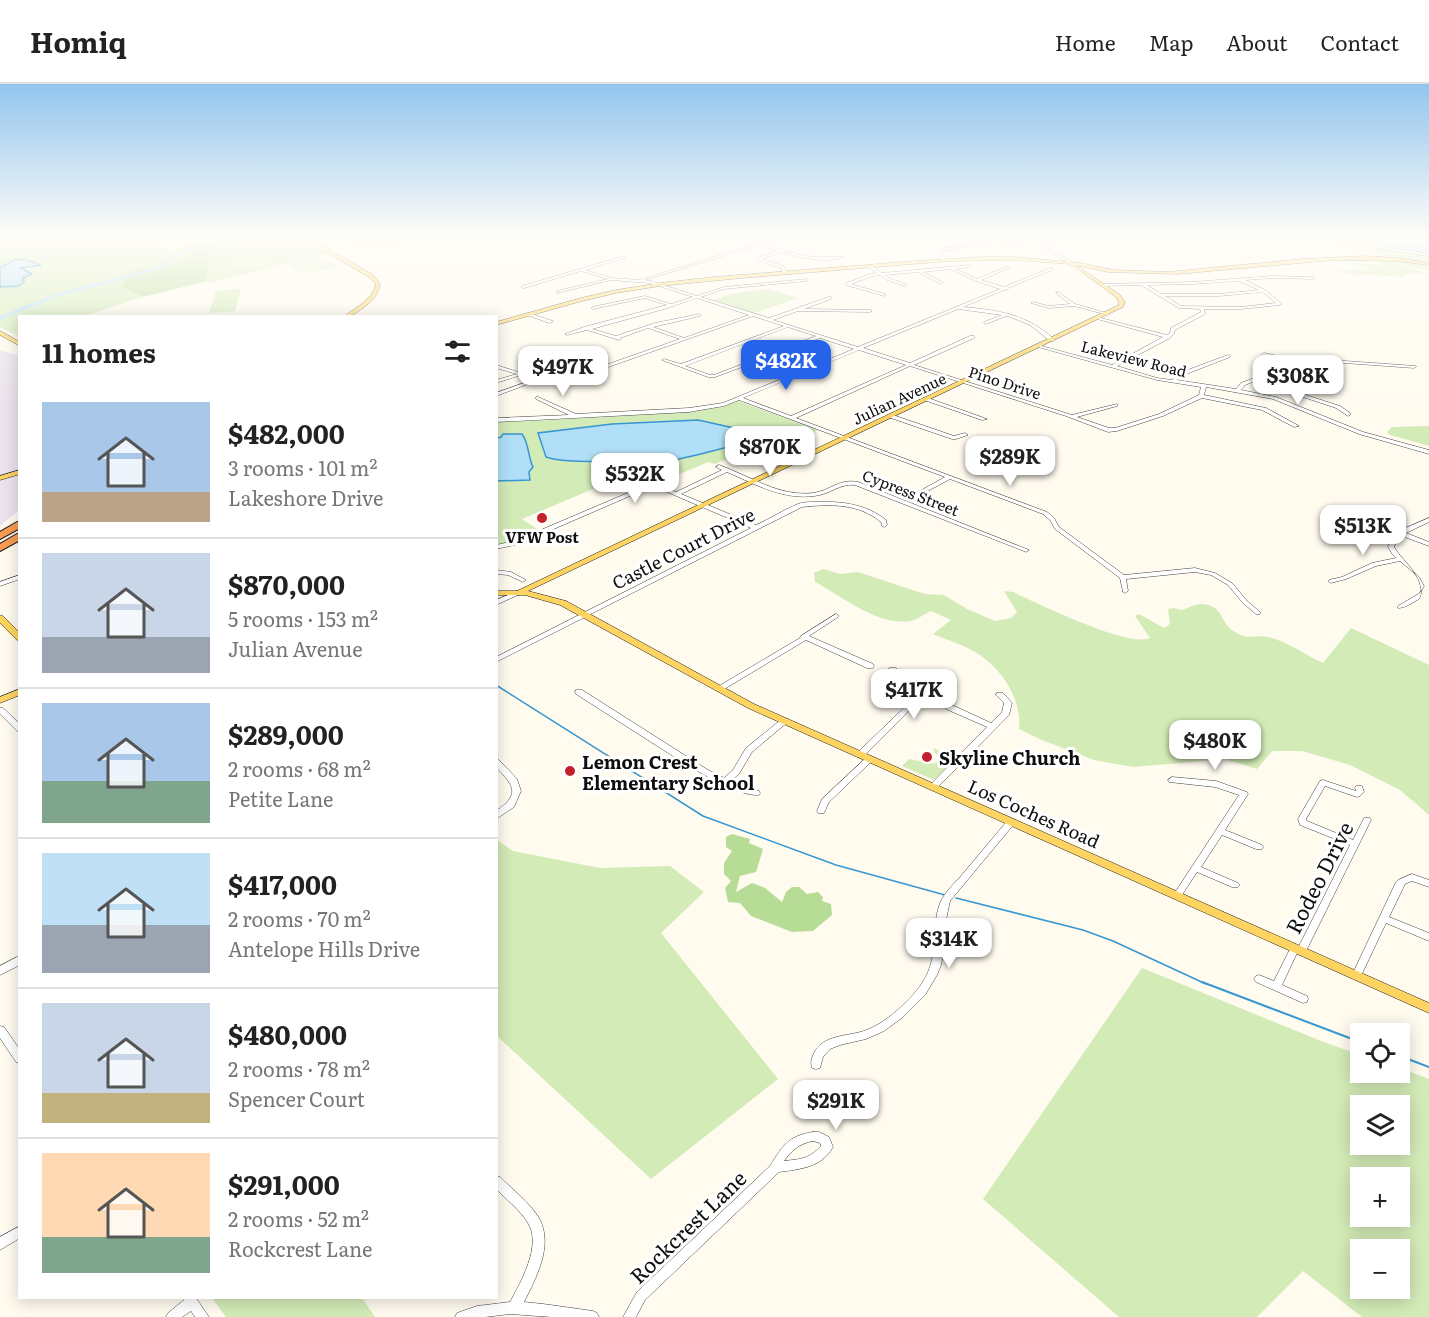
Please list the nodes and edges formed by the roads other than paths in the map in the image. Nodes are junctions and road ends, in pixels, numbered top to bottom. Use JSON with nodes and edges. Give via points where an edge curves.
{"nodes":[{"id":1,"x":375,"y":295,"type":"edge"},
{"id":2,"x":608,"y":295,"type":"edge"},
{"id":3,"x":689,"y":295,"type":"edge"},
{"id":4,"x":703,"y":295,"type":"edge"},
{"id":5,"x":993,"y":295,"type":"edge"},
{"id":6,"x":1060,"y":295,"type":"edge"},
{"id":7,"x":1116,"y":295,"type":"edge"},
{"id":8,"x":1159,"y":295,"type":"joint"},
{"id":9,"x":1223,"y":295,"type":"edge"},
{"id":10,"x":1268,"y":295,"type":"edge"},
{"id":11,"x":697,"y":297,"type":"junction"},
{"id":12,"x":830,"y":298,"type":"dead end"},
{"id":13,"x":1033,"y":303,"type":"dead end"},
{"id":14,"x":670,"y":305,"type":"junction"},
{"id":15,"x":1074,"y":305,"type":"junction"},
{"id":16,"x":593,"y":308,"type":"dead end"},
{"id":17,"x":960,"y":308,"type":"junction"},
{"id":18,"x":1202,"y":308,"type":"junction"},
{"id":19,"x":798,"y":310,"type":"junction"},
{"id":20,"x":870,"y":311,"type":"dead end"},
{"id":21,"x":529,"y":314,"type":"junction"},
{"id":22,"x":1007,"y":314,"type":"junction"},
{"id":23,"x":1108,"y":314,"type":"junction"},
{"id":24,"x":349,"y":315,"type":"edge"},
{"id":25,"x":698,"y":315,"type":"dead end"},
{"id":26,"x":753,"y":315,"type":"junction"},
{"id":27,"x":1099,"y":318,"type":"junction"},
{"id":28,"x":770,"y":320,"type":"junction"},
{"id":29,"x":551,"y":322,"type":"dead end"},
{"id":30,"x":498,"y":323,"type":"edge"},
{"id":31,"x":986,"y":323,"type":"dead end"},
{"id":32,"x":788,"y":326,"type":"junction"},
{"id":33,"x":648,"y":327,"type":"junction"},
{"id":34,"x":586,"y":328,"type":"junction"},
{"id":35,"x":0,"y":333,"type":"edge"},
{"id":36,"x":567,"y":334,"type":"dead end"},
{"id":37,"x":820,"y":336,"type":"junction"},
{"id":38,"x":972,"y":337,"type":"dead end"},
{"id":39,"x":1168,"y":337,"type":"junction"},
{"id":40,"x":615,"y":338,"type":"junction"},
{"id":41,"x":684,"y":339,"type":"junction"},
{"id":42,"x":623,"y":340,"type":"dead end"},
{"id":43,"x":1052,"y":340,"type":"junction"},
{"id":44,"x":18,"y":343,"type":"edge"},
{"id":45,"x":1040,"y":346,"type":"junction"},
{"id":46,"x":861,"y":348,"type":"junction"},
{"id":47,"x":540,"y":351,"type":"dead end"},
{"id":48,"x":1264,"y":354,"type":"dead end"},
{"id":49,"x":1228,"y":356,"type":"dead end"},
{"id":50,"x":664,"y":360,"type":"dead end"},
{"id":51,"x":1299,"y":363,"type":"junction"},
{"id":52,"x":911,"y":364,"type":"junction"},
{"id":53,"x":680,"y":366,"type":"junction"},
{"id":54,"x":498,"y":367,"type":"edge"},
{"id":55,"x":1112,"y":367,"type":"junction"},
{"id":56,"x":1414,"y":367,"type":"dead end"},
{"id":57,"x":582,"y":372,"type":"junction"},
{"id":58,"x":519,"y":375,"type":"junction"},
{"id":59,"x":1256,"y":380,"type":"junction"},
{"id":60,"x":498,"y":381,"type":"edge"},
{"id":61,"x":965,"y":381,"type":"junction"},
{"id":62,"x":1173,"y":382,"type":"junction"},
{"id":63,"x":526,"y":384,"type":"dead end"},
{"id":64,"x":1204,"y":386,"type":"junction"},
{"id":65,"x":1238,"y":390,"type":"junction"},
{"id":66,"x":498,"y":394,"type":"edge"},
{"id":67,"x":1201,"y":396,"type":"junction"},
{"id":68,"x":538,"y":398,"type":"dead end"},
{"id":69,"x":739,"y":398,"type":"junction"},
{"id":70,"x":926,"y":399,"type":"junction"},
{"id":71,"x":1115,"y":405,"type":"dead end"},
{"id":72,"x":1348,"y":414,"type":"dead end"},
{"id":73,"x":575,"y":416,"type":"junction"},
{"id":74,"x":890,"y":416,"type":"junction"},
{"id":75,"x":1074,"y":416,"type":"junction"},
{"id":76,"x":791,"y":418,"type":"junction"},
{"id":77,"x":984,"y":419,"type":"dead end"},
{"id":78,"x":498,"y":420,"type":"edge"},
{"id":79,"x":1296,"y":426,"type":"dead end"},
{"id":80,"x":965,"y":435,"type":"dead end"},
{"id":81,"x":844,"y":438,"type":"junction"},
{"id":82,"x":1429,"y":452,"type":"edge"},
{"id":83,"x":719,"y":467,"type":"dead end"},
{"id":84,"x":727,"y":470,"type":"junction"},
{"id":85,"x":18,"y":473,"type":"edge"},
{"id":86,"x":950,"y":477,"type":"junction"},
{"id":87,"x":0,"y":478,"type":"edge"},
{"id":88,"x":754,"y":481,"type":"junction"},
{"id":89,"x":678,"y":493,"type":"junction"},
{"id":90,"x":910,"y":498,"type":"dead end"},
{"id":91,"x":705,"y":504,"type":"junction"},
{"id":92,"x":1429,"y":520,"type":"edge"},
{"id":93,"x":18,"y":525,"type":"edge"},
{"id":94,"x":884,"y":525,"type":"dead end"},
{"id":95,"x":757,"y":528,"type":"junction"},
{"id":96,"x":1402,"y":534,"type":"junction"},
{"id":97,"x":0,"y":536,"type":"edge"},
{"id":98,"x":18,"y":537,"type":"edge"},
{"id":99,"x":1429,"y":544,"type":"edge"},
{"id":100,"x":498,"y":547,"type":"edge"},
{"id":101,"x":0,"y":548,"type":"edge"},
{"id":102,"x":1026,"y":550,"type":"dead end"},
{"id":103,"x":1400,"y":559,"type":"junction"},
{"id":104,"x":498,"y":572,"type":"edge"},
{"id":105,"x":1123,"y":577,"type":"junction"},
{"id":106,"x":18,"y":578,"type":"edge"},
{"id":107,"x":522,"y":580,"type":"dead end"},
{"id":108,"x":1330,"y":581,"type":"dead end"},
{"id":109,"x":0,"y":584,"type":"edge"},
{"id":110,"x":1125,"y":591,"type":"dead end"},
{"id":111,"x":498,"y":592,"type":"edge"},
{"id":112,"x":518,"y":593,"type":"junction"},
{"id":113,"x":498,"y":602,"type":"edge"},
{"id":114,"x":1400,"y":608,"type":"dead end"},
{"id":115,"x":1258,"y":613,"type":"dead end"},
{"id":116,"x":584,"y":615,"type":"junction"},
{"id":117,"x":836,"y":616,"type":"dead end"},
{"id":118,"x":2,"y":622,"type":"edge"},
{"id":119,"x":17,"y":633,"type":"edge"},
{"id":120,"x":802,"y":639,"type":"junction"},
{"id":121,"x":498,"y":659,"type":"edge"},
{"id":122,"x":870,"y":666,"type":"dead end"},
{"id":123,"x":893,"y":670,"type":"dead end"},
{"id":124,"x":718,"y":689,"type":"junction"},
{"id":125,"x":579,"y":692,"type":"dead end"},
{"id":126,"x":18,"y":693,"type":"edge"},
{"id":127,"x":1000,"y":695,"type":"dead end"},
{"id":128,"x":0,"y":700,"type":"edge"},
{"id":129,"x":949,"y":706,"type":"dead end"},
{"id":130,"x":0,"y":710,"type":"edge"},
{"id":131,"x":785,"y":721,"type":"junction"},
{"id":132,"x":993,"y":726,"type":"junction"},
{"id":133,"x":18,"y":727,"type":"edge"},
{"id":134,"x":865,"y":757,"type":"junction"},
{"id":135,"x":498,"y":764,"type":"edge"},
{"id":136,"x":1172,"y":780,"type":"dead end"},
{"id":137,"x":724,"y":782,"type":"junction"},
{"id":138,"x":934,"y":786,"type":"junction"},
{"id":139,"x":1359,"y":788,"type":"dead end"},
{"id":140,"x":756,"y":793,"type":"dead end"},
{"id":141,"x":821,"y":811,"type":"dead end"},
{"id":142,"x":498,"y":814,"type":"edge"},
{"id":143,"x":1367,"y":820,"type":"dead end"},
{"id":144,"x":1011,"y":822,"type":"junction"},
{"id":145,"x":1221,"y":831,"type":"junction"},
{"id":146,"x":1355,"y":844,"type":"junction"},
{"id":147,"x":1259,"y":847,"type":"dead end"},
{"id":148,"x":1196,"y":868,"type":"junction"},
{"id":149,"x":1429,"y":884,"type":"edge"},
{"id":150,"x":1235,"y":885,"type":"dead end"},
{"id":151,"x":1177,"y":896,"type":"junction"},
{"id":152,"x":1383,"y":918,"type":"junction"},
{"id":153,"x":1429,"y":938,"type":"edge"},
{"id":154,"x":1298,"y":949,"type":"junction"},
{"id":155,"x":18,"y":961,"type":"edge"},
{"id":156,"x":0,"y":971,"type":"edge"},
{"id":157,"x":1357,"y":975,"type":"junction"},
{"id":158,"x":1259,"y":979,"type":"dead end"},
{"id":159,"x":1276,"y":987,"type":"junction"},
{"id":160,"x":1303,"y":999,"type":"dead end"},
{"id":161,"x":1429,"y":1008,"type":"edge"},
{"id":162,"x":0,"y":1030,"type":"edge"},
{"id":163,"x":18,"y":1056,"type":"edge"},
{"id":164,"x":816,"y":1065,"type":"dead end"},
{"id":165,"x":777,"y":1167,"type":"dead end"},
{"id":166,"x":498,"y":1183,"type":"edge"},
{"id":167,"x":18,"y":1232,"type":"edge"},
{"id":168,"x":0,"y":1244,"type":"edge"},
{"id":169,"x":191,"y":1300,"type":"edge"},
{"id":170,"x":514,"y":1308,"type":"junction"},
{"id":171,"x":172,"y":1317,"type":"edge"},
{"id":172,"x":203,"y":1317,"type":"edge"},
{"id":173,"x":461,"y":1317,"type":"edge"},
{"id":174,"x":593,"y":1317,"type":"edge"},
{"id":175,"x":629,"y":1317,"type":"edge"}],
"edges":[{"from":1,"to":24,"type":"main road"},
{"from":2,"to":21,"type":"main road"},
{"from":3,"to":11,"type":"street","name":"Pino Drive"},
{"from":4,"to":11,"type":"street"},
{"from":5,"to":17,"type":"street"},
{"from":6,"to":15,"type":"street"},
{"from":7,"to":23,"type":"main road","via":[[1122,302],[1120,308]]},
{"from":8,"to":9,"type":"street"},
{"from":8,"to":18,"type":"street","via":[[1179,307]]},
{"from":10,"to":18,"type":"street","via":[[1280,304]]},
{"from":11,"to":14,"type":"street"},
{"from":11,"to":26,"type":"street","name":"Pino Drive"},
{"from":12,"to":19,"type":"street"},
{"from":13,"to":15,"type":"street","via":[[1053,307]]},
{"from":14,"to":16,"type":"street","via":[[645,297]]},
{"from":14,"to":34,"type":"street"},
{"from":15,"to":23,"type":"street"},
{"from":17,"to":22,"type":"street"},
{"from":17,"to":46,"type":"street"},
{"from":18,"to":39,"type":"street","via":[[1203,313],[1173,329]]},
{"from":19,"to":20,"type":"street"},
{"from":19,"to":28,"type":"street"},
{"from":21,"to":29,"type":"street"},
{"from":21,"to":30,"type":"main road"},
{"from":22,"to":31,"type":"street"},
{"from":22,"to":43,"type":"street","via":[[1033,323]]},
{"from":23,"to":27,"type":"main road","name":"Julian Avenue"},
{"from":25,"to":33,"type":"street"},
{"from":26,"to":28,"type":"street","name":"Pino Drive"},
{"from":26,"to":41,"type":"street"},
{"from":27,"to":39,"type":"street"},
{"from":27,"to":43,"type":"main road","name":"Julian Avenue"},
{"from":28,"to":32,"type":"street","name":"Pino Drive"},
{"from":32,"to":37,"type":"street","name":"Pino Drive"},
{"from":32,"to":53,"type":"street"},
{"from":33,"to":40,"type":"street"},
{"from":33,"to":41,"type":"street"},
{"from":34,"to":36,"type":"street"},
{"from":34,"to":40,"type":"street"},
{"from":35,"to":44,"type":"main road"},
{"from":37,"to":46,"type":"street","name":"Pino Drive"},
{"from":37,"to":53,"type":"street","via":[[712,376]]},
{"from":38,"to":52,"type":"street"},
{"from":39,"to":55,"type":"street"},
{"from":40,"to":42,"type":"street"},
{"from":41,"to":57,"type":"street","via":[[606,368]]},
{"from":43,"to":45,"type":"main road","name":"Julian Avenue"},
{"from":45,"to":55,"type":"street","name":"Lakeview Road"},
{"from":45,"to":61,"type":"main road","name":"Julian Avenue"},
{"from":46,"to":52,"type":"street","name":"Pino Drive"},
{"from":46,"to":69,"type":"street"},
{"from":47,"to":57,"type":"street"},
{"from":48,"to":51,"type":"street"},
{"from":49,"to":62,"type":"street","via":[[1179,375]]},
{"from":50,"to":53,"type":"street"},
{"from":51,"to":56,"type":"street","via":[[1328,359]]},
{"from":51,"to":59,"type":"street"},
{"from":52,"to":61,"type":"street","name":"Pino Drive"},
{"from":52,"to":76,"type":"street"},
{"from":54,"to":58,"type":"street"},
{"from":55,"to":62,"type":"street","name":"Lakeview Road"},
{"from":57,"to":58,"type":"street"},
{"from":58,"to":60,"type":"street"},
{"from":59,"to":65,"type":"street"},
{"from":59,"to":72,"type":"street","via":[[1338,407]]},
{"from":61,"to":70,"type":"main road","name":"Julian Avenue"},
{"from":61,"to":75,"type":"street","name":"Pino Drive"},
{"from":62,"to":64,"type":"street","name":"Lakeview Road"},
{"from":63,"to":66,"type":"street"},
{"from":64,"to":65,"type":"street","name":"Lakeview Road"},
{"from":64,"to":67,"type":"street"},
{"from":65,"to":82,"type":"street","name":"Lakeview Road","via":[[1294,404],[1353,430]]},
{"from":67,"to":75,"type":"street","name":"Pino Drive","via":[[1113,430]]},
{"from":67,"to":79,"type":"street","via":[[1264,410]]},
{"from":68,"to":73,"type":"street"},
{"from":69,"to":73,"type":"street","via":[[689,410]]},
{"from":69,"to":76,"type":"street"},
{"from":70,"to":74,"type":"main road","name":"Julian Avenue"},
{"from":70,"to":77,"type":"street"},
{"from":71,"to":75,"type":"street"},
{"from":73,"to":78,"type":"street"},
{"from":74,"to":80,"type":"street","via":[[954,438]]},
{"from":74,"to":81,"type":"main road","name":"Julian Avenue"},
{"from":76,"to":81,"type":"street"},
{"from":81,"to":86,"type":"street"},
{"from":81,"to":88,"type":"main road","name":"Julian Avenue"},
{"from":83,"to":84,"type":"street","name":"Cypress Street"},
{"from":84,"to":88,"type":"street","name":"Cypress Street"},
{"from":84,"to":89,"type":"street"},
{"from":85,"to":87,"type":"main road"},
{"from":86,"to":90,"type":"street"},
{"from":86,"to":105,"type":"street","via":[[1045,513],[1057,528]]},
{"from":88,"to":91,"type":"main road","name":"Julian Avenue"},
{"from":88,"to":102,"type":"street","name":"Cypress Street","via":[[775,492],[810,495],[852,482]]},
{"from":89,"to":91,"type":"street"},
{"from":89,"to":100,"type":"street","via":[[653,484],[517,543]]},
{"from":91,"to":95,"type":"street"},
{"from":91,"to":112,"type":"main road","name":"Julian Avenue"},
{"from":92,"to":96,"type":"street"},
{"from":93,"to":97,"type":"highway"},
{"from":94,"to":95,"type":"street","name":"Castle Court Drive","via":[[870,511],[817,503],[801,505]]},
{"from":95,"to":116,"type":"street","name":"Castle Court Drive"},
{"from":96,"to":99,"type":"street"},
{"from":96,"to":103,"type":"street","via":[[1391,545]]},
{"from":98,"to":101,"type":"highway"},
{"from":103,"to":108,"type":"street","via":[[1374,564],[1344,579]]},
{"from":103,"to":114,"type":"street","via":[[1420,574],[1427,586],[1422,594]]},
{"from":104,"to":107,"type":"street"},
{"from":105,"to":110,"type":"street"},
{"from":105,"to":115,"type":"street","via":[[1195,570],[1213,574],[1230,584]]},
{"from":106,"to":109,"type":"street"},
{"from":111,"to":112,"type":"main road","name":"Los Coches Road"},
{"from":112,"to":113,"type":"street","name":"Julian Avenue"},
{"from":112,"to":116,"type":"main road","name":"Los Coches Road","via":[[554,600]]},
{"from":116,"to":121,"type":"street","name":"Castle Court Drive"},
{"from":116,"to":124,"type":"main road","name":"Los Coches Road"},
{"from":117,"to":120,"type":"street"},
{"from":118,"to":119,"type":"main road"},
{"from":120,"to":122,"type":"street","via":[[810,638]]},
{"from":120,"to":124,"type":"street"},
{"from":123,"to":134,"type":"street","via":[[876,685],[914,703]]},
{"from":124,"to":131,"type":"main road","name":"Los Coches Road"},
{"from":125,"to":137,"type":"street"},
{"from":126,"to":128,"type":"main road"},
{"from":127,"to":132,"type":"street","via":[[1008,708]]},
{"from":129,"to":132,"type":"street"},
{"from":130,"to":133,"type":"street"},
{"from":131,"to":134,"type":"main road","name":"Los Coches Road"},
{"from":131,"to":137,"type":"street","via":[[749,750],[736,772]]},
{"from":132,"to":138,"type":"street"},
{"from":134,"to":138,"type":"main road","name":"Los Coches Road"},
{"from":134,"to":141,"type":"street","via":[[825,801]]},
{"from":135,"to":142,"type":"street","via":[[514,781],[517,791],[510,805]]},
{"from":136,"to":145,"type":"street","via":[[1216,784],[1244,794]]},
{"from":137,"to":140,"type":"street"},
{"from":138,"to":144,"type":"main road","name":"Los Coches Road"},
{"from":139,"to":146,"type":"street","via":[[1357,794],[1323,783],[1302,819],[1302,824]]},
{"from":143,"to":146,"type":"street","name":"Rodeo Drive"},
{"from":144,"to":151,"type":"main road","name":"Los Coches Road"},
{"from":144,"to":164,"type":"street","via":[[946,900],[936,964],[928,984],[882,1028],[829,1043]]},
{"from":145,"to":147,"type":"street"},
{"from":145,"to":148,"type":"street"},
{"from":146,"to":154,"type":"street","name":"Rodeo Drive"},
{"from":148,"to":150,"type":"street"},
{"from":148,"to":151,"type":"street"},
{"from":149,"to":152,"type":"street","via":[[1414,878],[1401,882]]},
{"from":151,"to":154,"type":"main road","name":"Los Coches Road"},
{"from":152,"to":153,"type":"street"},
{"from":152,"to":157,"type":"street"},
{"from":154,"to":157,"type":"main road","name":"Los Coches Road"},
{"from":154,"to":159,"type":"street","name":"Rodeo Drive"},
{"from":155,"to":156,"type":"street"},
{"from":157,"to":161,"type":"main road","name":"Los Coches Road"},
{"from":158,"to":159,"type":"street"},
{"from":159,"to":160,"type":"street"},
{"from":162,"to":163,"type":"street"},
{"from":165,"to":175,"type":"street","name":"Rockcrest Lane","via":[[641,1296]]},
{"from":166,"to":170,"type":"street","via":[[535,1223],[539,1238],[526,1286]]},
{"from":167,"to":168,"type":"street"},
{"from":169,"to":171,"type":"street"},
{"from":169,"to":172,"type":"street"},
{"from":170,"to":173,"type":"street"},
{"from":170,"to":174,"type":"street"}]}
